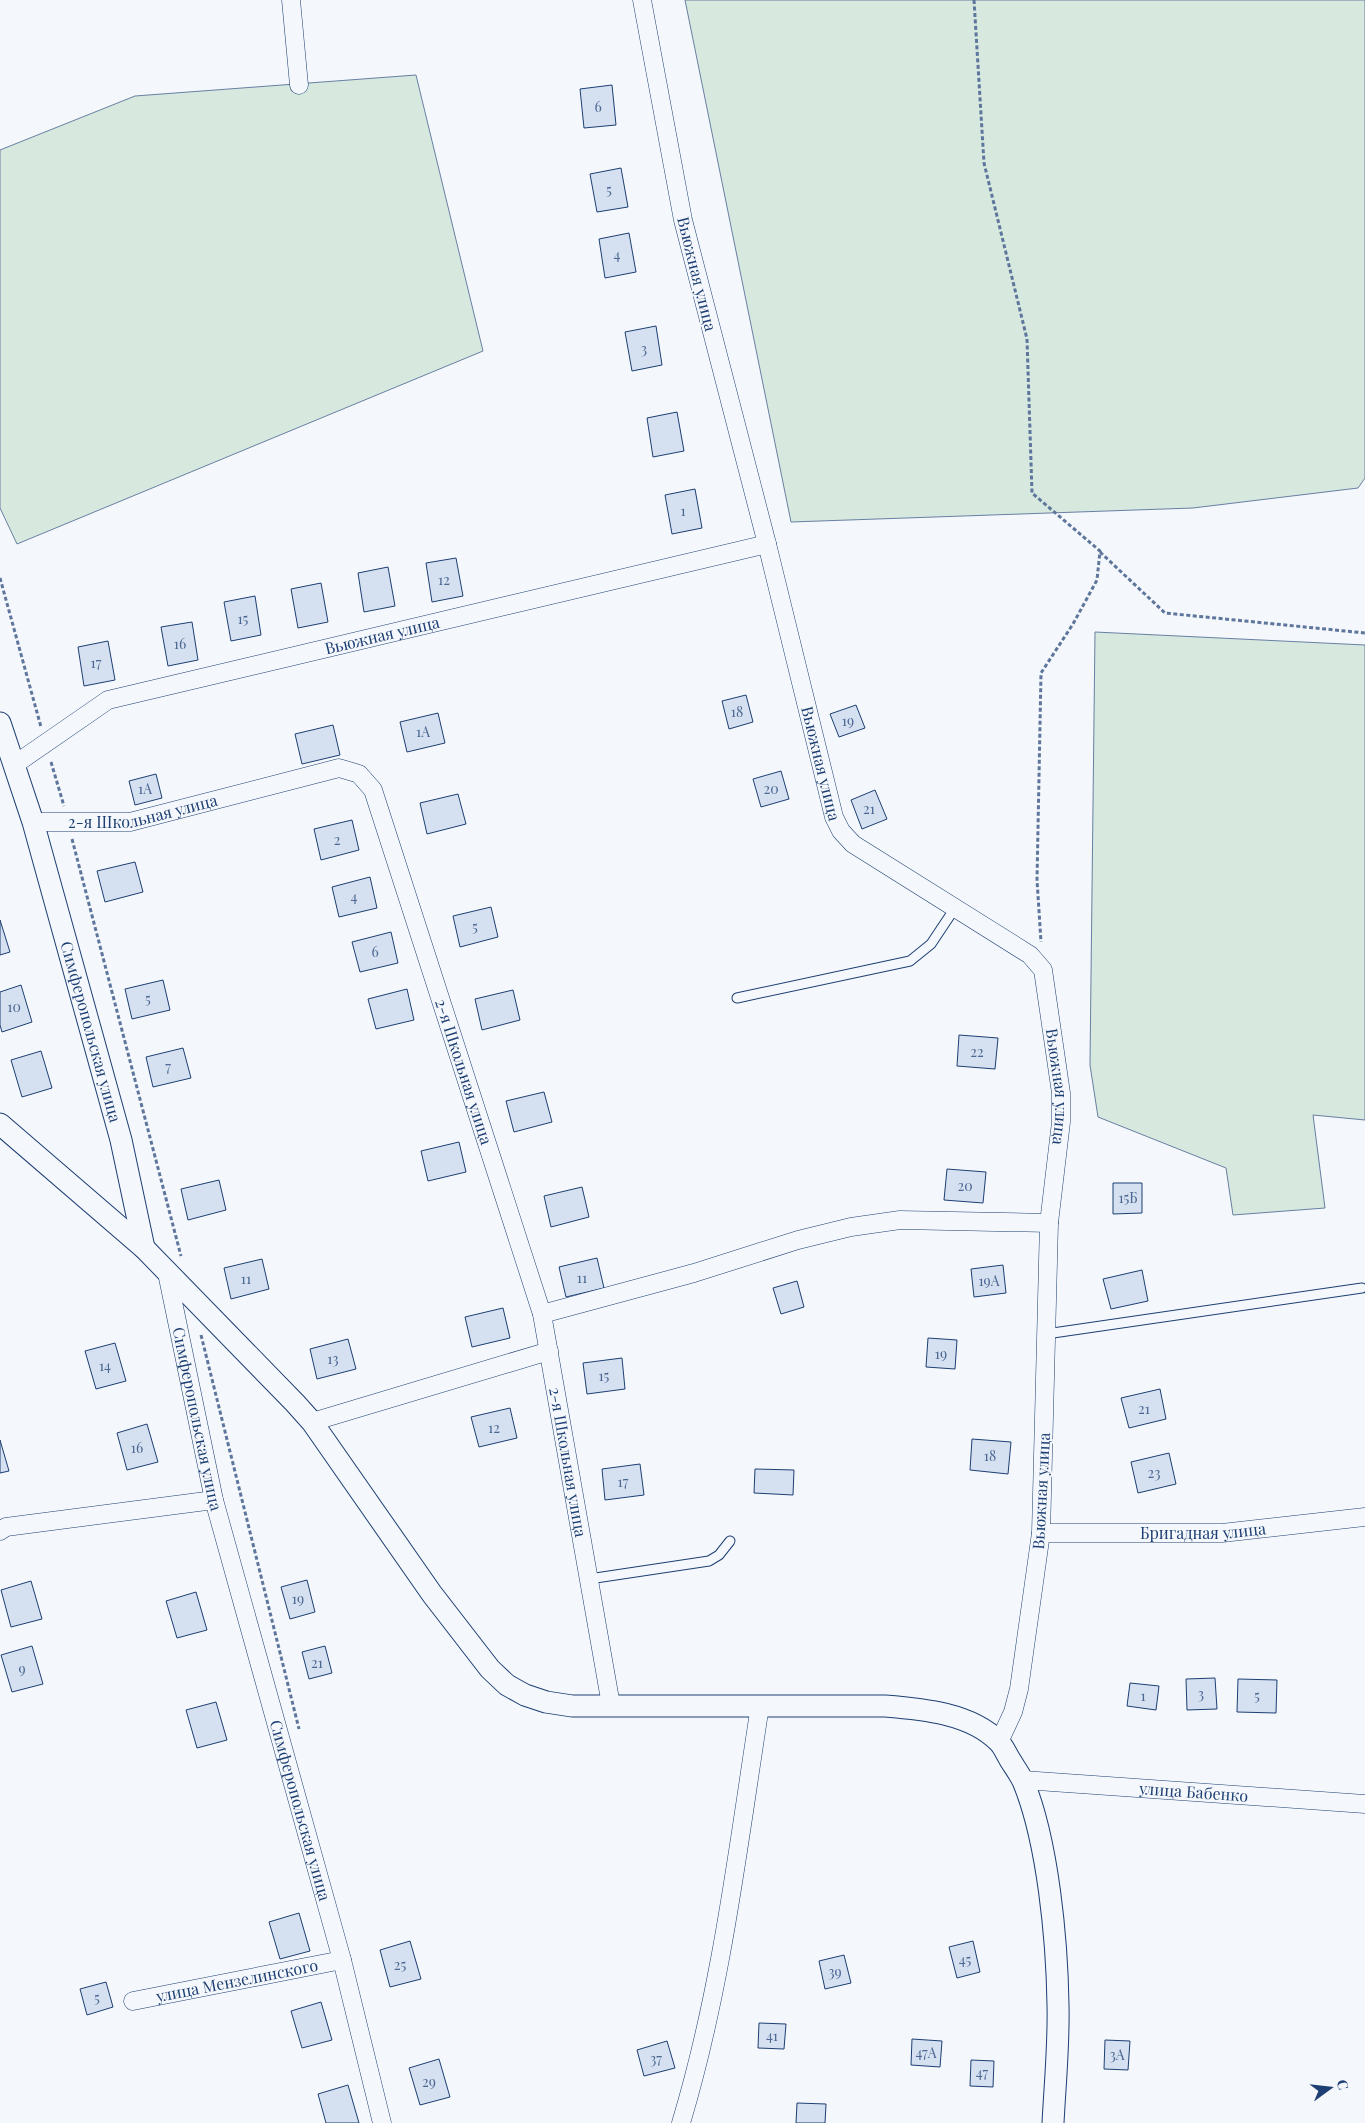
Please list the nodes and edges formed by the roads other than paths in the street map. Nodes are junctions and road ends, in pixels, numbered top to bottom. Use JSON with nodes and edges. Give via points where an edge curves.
{"nodes":[{"id":1,"x":291,"y":0,"type":"edge"},
{"id":2,"x":642,"y":0,"type":"edge"},
{"id":3,"x":299,"y":85,"type":"dead end"},
{"id":4,"x":767,"y":544,"type":"junction"},
{"id":5,"x":0,"y":723,"type":"edge"},
{"id":6,"x":14,"y":765,"type":"junction"},
{"id":7,"x":33,"y":822,"type":"junction"},
{"id":8,"x":955,"y":908,"type":"junction"},
{"id":9,"x":737,"y":998,"type":"dead end"},
{"id":10,"x":0,"y":1124,"type":"edge"},
{"id":11,"x":1049,"y":1223,"type":"junction"},
{"id":12,"x":144,"y":1248,"type":"junction"},
{"id":13,"x":167,"y":1273,"type":"junction"},
{"id":14,"x":1362,"y":1288,"type":"dead end"},
{"id":15,"x":542,"y":1314,"type":"junction"},
{"id":16,"x":1046,"y":1334,"type":"junction"},
{"id":17,"x":549,"y":1351,"type":"junction"},
{"id":18,"x":312,"y":1422,"type":"junction"},
{"id":19,"x":214,"y":1500,"type":"junction"},
{"id":20,"x":1365,"y":1517,"type":"edge"},
{"id":21,"x":0,"y":1531,"type":"edge"},
{"id":22,"x":1041,"y":1533,"type":"junction"},
{"id":23,"x":730,"y":1541,"type":"dead end"},
{"id":24,"x":589,"y":1580,"type":"junction"},
{"id":25,"x":611,"y":1705,"type":"junction"},
{"id":26,"x":760,"y":1706,"type":"junction"},
{"id":27,"x":999,"y":1742,"type":"junction"},
{"id":28,"x":1022,"y":1780,"type":"junction"},
{"id":29,"x":1365,"y":1804,"type":"edge"},
{"id":30,"x":342,"y":1960,"type":"junction"},
{"id":31,"x":133,"y":2001,"type":"dead end"},
{"id":32,"x":382,"y":2123,"type":"edge"},
{"id":33,"x":681,"y":2123,"type":"edge"},
{"id":34,"x":1053,"y":2123,"type":"edge"}],
"edges":[{"from":1,"to":3,"type":"street"},
{"from":2,"to":4,"type":"street","name":"Вьюжная улица","via":[[683,220]]},
{"from":4,"to":6,"type":"street","name":"Вьюжная улица","via":[[108,700]]},
{"from":4,"to":8,"type":"street","name":"Вьюжная улица","via":[[834,816],[841,831],[853,844]]},
{"from":5,"to":6,"type":"street","name":"Симферопольская улица"},
{"from":6,"to":7,"type":"street","name":"Симферопольская улица"},
{"from":7,"to":12,"type":"street","name":"Симферопольская улица","via":[[121,1140]]},
{"from":7,"to":15,"type":"street","name":"2-я Школьная улица","via":[[130,822],[339,768],[359,774],[373,790]]},
{"from":8,"to":9,"type":"lane","via":[[932,944],[910,961]]},
{"from":8,"to":11,"type":"street","name":"Вьюжная улица","via":[[1030,954],[1043,970],[1061,1093],[1061,1122]]},
{"from":10,"to":12,"type":"street"},
{"from":11,"to":15,"type":"street","via":[[900,1220],[851,1227]]},
{"from":11,"to":16,"type":"street","name":"Вьюжная улица"},
{"from":12,"to":13,"type":"street"},
{"from":13,"to":18,"type":"street"},
{"from":13,"to":19,"type":"street","name":"Симферопольская улица"},
{"from":14,"to":16,"type":"lane"},
{"from":15,"to":17,"type":"street","name":"2-я Школьная улица"},
{"from":16,"to":22,"type":"street","name":"Вьюжная улица"},
{"from":17,"to":18,"type":"street"},
{"from":17,"to":24,"type":"street","name":"2-я Школьная улица"},
{"from":18,"to":25,"type":"street","via":[[432,1594],[490,1669],[508,1685],[546,1702],[572,1706]]},
{"from":19,"to":21,"type":"street","via":[[6,1527]]},
{"from":19,"to":30,"type":"street","name":"Симферопольская улица"},
{"from":20,"to":22,"type":"street","name":"Бригадная улица","via":[[1222,1533]]},
{"from":22,"to":27,"type":"street","name":"Вьюжная улица","via":[[1019,1689],[1013,1712]]},
{"from":23,"to":24,"type":"lane","via":[[720,1555],[708,1561]]},
{"from":24,"to":25,"type":"street","name":"2-я Школьная улица"},
{"from":25,"to":26,"type":"street"},
{"from":26,"to":27,"type":"street","via":[[918,1709],[964,1721]]},
{"from":26,"to":33,"type":"street","via":[[717,1981]]},
{"from":27,"to":28,"type":"street"},
{"from":28,"to":29,"type":"street","name":"улица Бабенко"},
{"from":28,"to":34,"type":"street","via":[[1046,1866],[1056,1959],[1058,2007]]},
{"from":30,"to":31,"type":"street","name":"улица Мензелинского"},
{"from":30,"to":32,"type":"street","name":"Симферопольская улица"}]}
